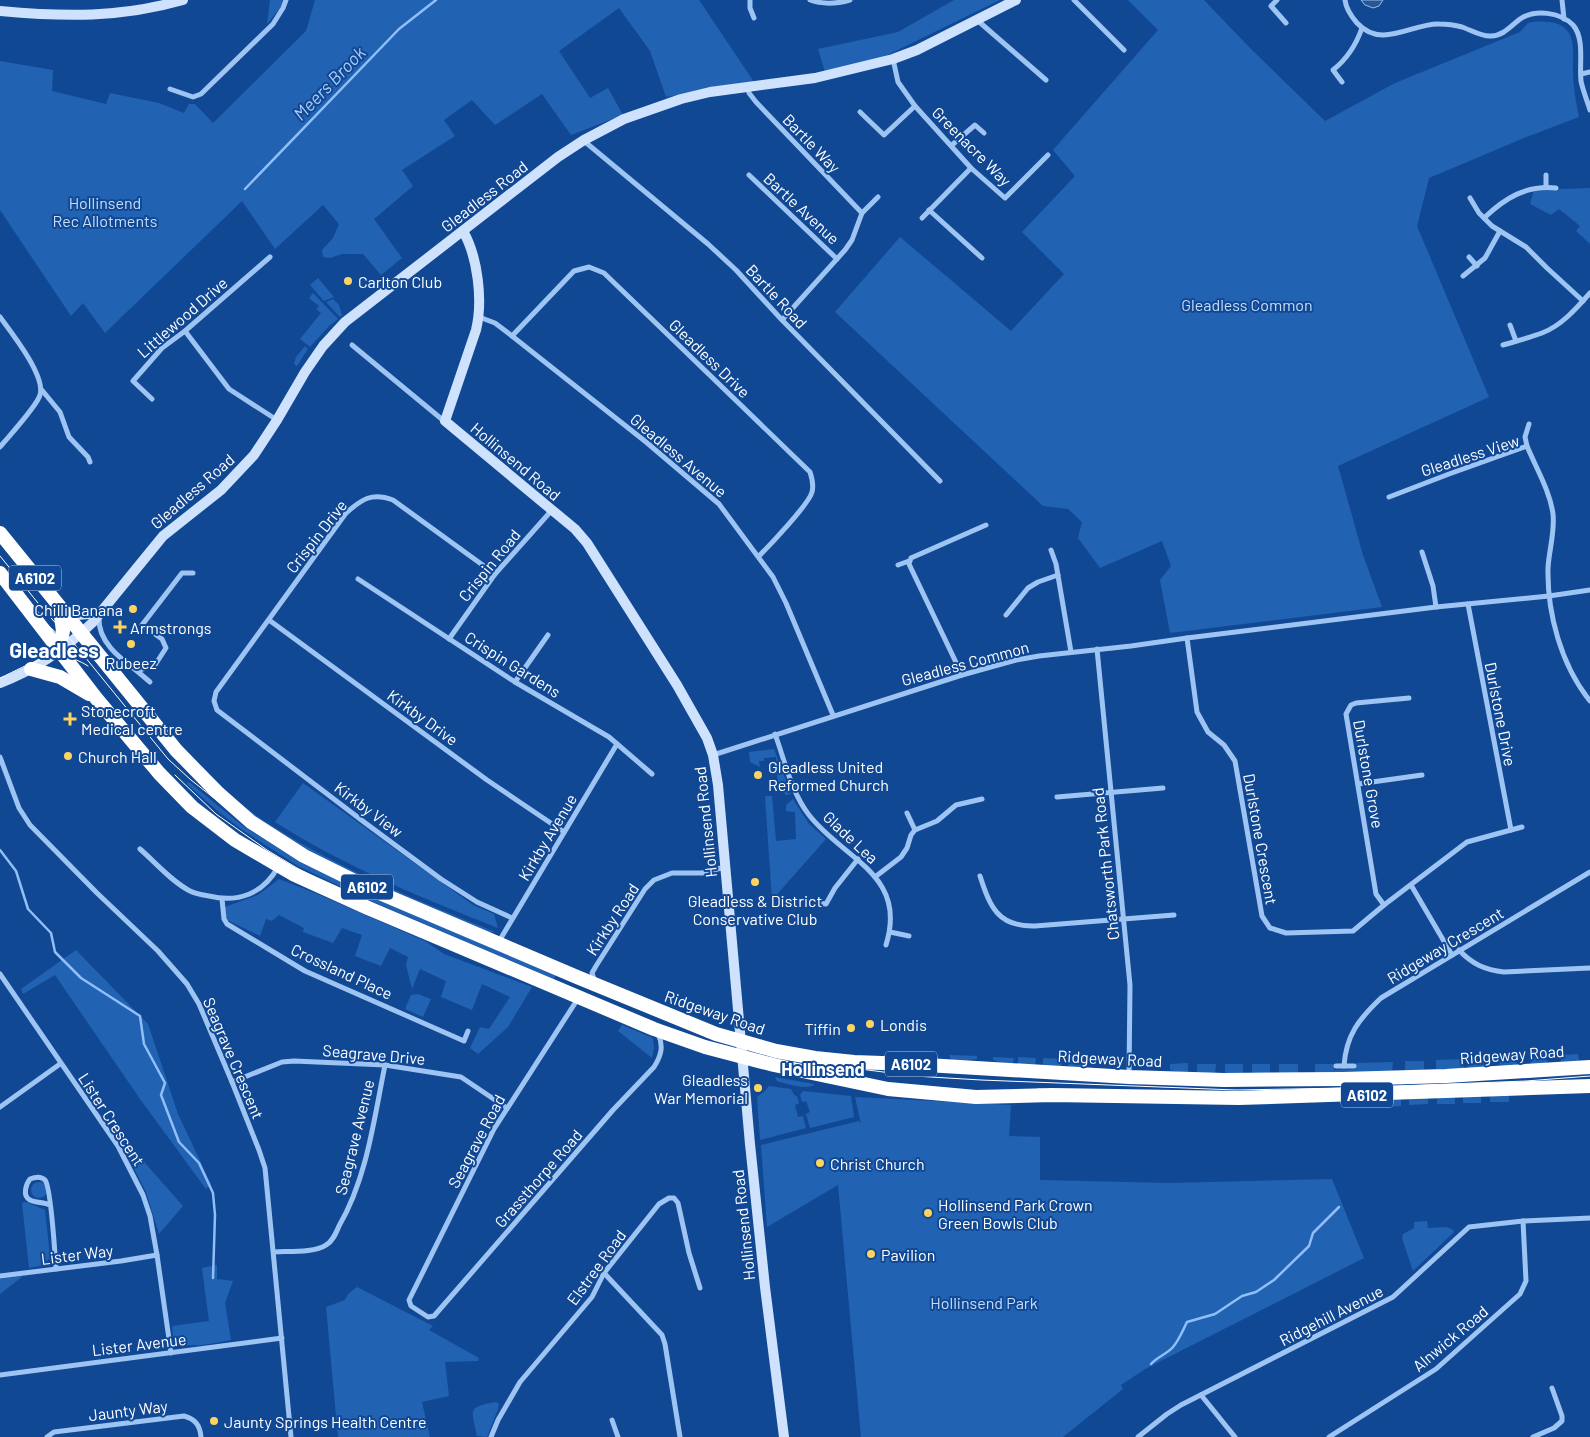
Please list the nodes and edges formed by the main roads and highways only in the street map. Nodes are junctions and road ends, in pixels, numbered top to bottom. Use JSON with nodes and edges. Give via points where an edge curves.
{"nodes":[{"id":1,"x":183,"y":0,"type":"edge"},
{"id":2,"x":1016,"y":0,"type":"edge"},
{"id":3,"x":0,"y":10,"type":"edge"},
{"id":4,"x":463,"y":231,"type":"junction"},
{"id":5,"x":0,"y":533,"type":"edge"},
{"id":6,"x":6,"y":544,"type":"edge"},
{"id":7,"x":0,"y":573,"type":"edge"},
{"id":8,"x":60,"y":608,"type":"junction"},
{"id":9,"x":100,"y":613,"type":"junction"},
{"id":10,"x":82,"y":633,"type":"junction"},
{"id":11,"x":59,"y":650,"type":"junction"},
{"id":12,"x":31,"y":669,"type":"junction"},
{"id":13,"x":0,"y":683,"type":"edge"},
{"id":14,"x":96,"y":698,"type":"junction"},
{"id":15,"x":741,"y":1041,"type":"junction"},
{"id":16,"x":742,"y":1058,"type":"junction"},
{"id":17,"x":1590,"y":1067,"type":"edge"},
{"id":18,"x":1590,"y":1086,"type":"edge"},
{"id":19,"x":784,"y":1437,"type":"edge"}],
"edges":[{"from":1,"to":3,"type":"main road","via":[[133,12],[66,16]]},
{"from":2,"to":4,"type":"main road","name":"Gleadless Road","via":[[918,50],[893,59],[815,78],[710,92],[633,116],[558,157]]},
{"from":4,"to":9,"type":"main road","name":"Gleadless Road","via":[[333,333],[254,455],[222,490],[162,536]]},
{"from":4,"to":15,"type":"main road","name":"Hollinsend Road","via":[[474,253],[479,317],[445,421],[575,529],[587,543],[707,738],[718,785]]},
{"from":5,"to":6,"type":"highway","name":"Ridgeway Road","number":"A6102"},
{"from":6,"to":8,"type":"highway","name":"Ridgeway Road","number":"A6102"},
{"from":7,"to":11,"type":"highway","name":"Ridgeway Road","number":"A6102"},
{"from":8,"to":9,"type":"main road","via":[[78,615]]},
{"from":8,"to":10,"type":"highway","name":"Ridgeway Road","number":"A6102"},
{"from":8,"to":11,"type":"highway","via":[[63,631]]},
{"from":9,"to":10,"type":"main road","name":"Gleadless Road"},
{"from":10,"to":11,"type":"main road","name":"Gleadless Road"},
{"from":10,"to":15,"type":"highway","name":"Ridgeway Road","number":"A6102","via":[[176,750],[216,792],[251,822],[304,856],[597,985],[707,1031]]},
{"from":11,"to":12,"type":"main road","name":"Gleadless Road"},
{"from":11,"to":14,"type":"highway","name":"Ridgeway Road","number":"A6102"},
{"from":12,"to":13,"type":"main road","name":"Gleadless Road"},
{"from":12,"to":14,"type":"highway","via":[[60,677]]},
{"from":14,"to":16,"type":"highway","name":"Ridgeway Road","number":"A6102","via":[[192,807],[235,840],[279,866],[368,908],[654,1029]]},
{"from":15,"to":16,"type":"main road","name":"Hollinsend Road"},
{"from":15,"to":17,"type":"highway","name":"Ridgeway Road","number":"A6102","via":[[776,1051],[854,1062],[1129,1078],[1343,1079]]},
{"from":16,"to":18,"type":"highway","name":"Ridgeway Road","number":"A6102","via":[[888,1090],[976,1097],[1239,1098]]},
{"from":16,"to":19,"type":"main road","name":"Hollinsend Road"}]}
